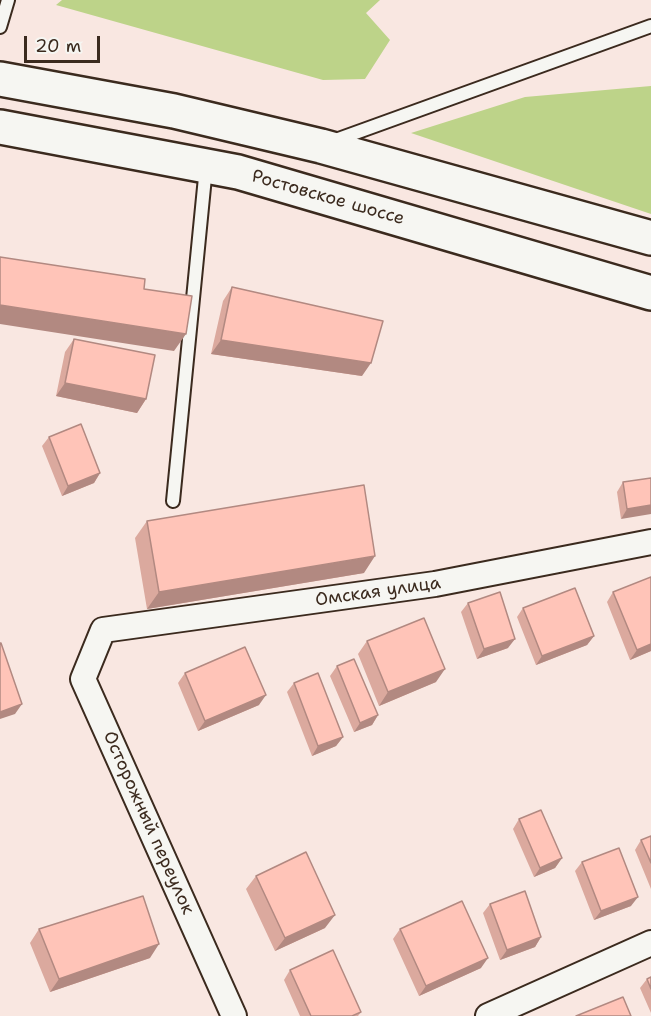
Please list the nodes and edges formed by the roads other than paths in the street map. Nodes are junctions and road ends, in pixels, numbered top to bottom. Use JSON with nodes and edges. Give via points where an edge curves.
{"nodes":[{"id":1,"x":8,"y":0,"type":"edge"},
{"id":2,"x":0,"y":26,"type":"edge"},
{"id":3,"x":651,"y":26,"type":"edge"},
{"id":4,"x":0,"y":79,"type":"edge"},
{"id":5,"x":0,"y":127,"type":"edge"},
{"id":6,"x":321,"y":146,"type":"junction"},
{"id":7,"x":206,"y":166,"type":"junction"},
{"id":8,"x":651,"y":238,"type":"edge"},
{"id":9,"x":651,"y":293,"type":"edge"},
{"id":10,"x":173,"y":501,"type":"dead end"},
{"id":11,"x":651,"y":542,"type":"edge"},
{"id":12,"x":103,"y":630,"type":"joint"},
{"id":13,"x":651,"y":943,"type":"edge"},
{"id":14,"x":234,"y":1016,"type":"edge"},
{"id":15,"x":488,"y":1016,"type":"edge"}],
"edges":[{"from":1,"to":2,"type":"lane"},
{"from":3,"to":6,"type":"lane"},
{"from":4,"to":6,"type":"highway","via":[[174,111]]},
{"from":5,"to":7,"type":"highway","name":"Ростовское шоссе"},
{"from":6,"to":8,"type":"highway"},
{"from":7,"to":9,"type":"highway","name":"Ростовское шоссе","via":[[238,172]]},
{"from":7,"to":10,"type":"lane"},
{"from":11,"to":12,"type":"street","name":"Омская улица","via":[[435,584]]},
{"from":12,"to":14,"type":"street","name":"Осторожный переулок","via":[[83,678]]},
{"from":13,"to":15,"type":"street"}]}
